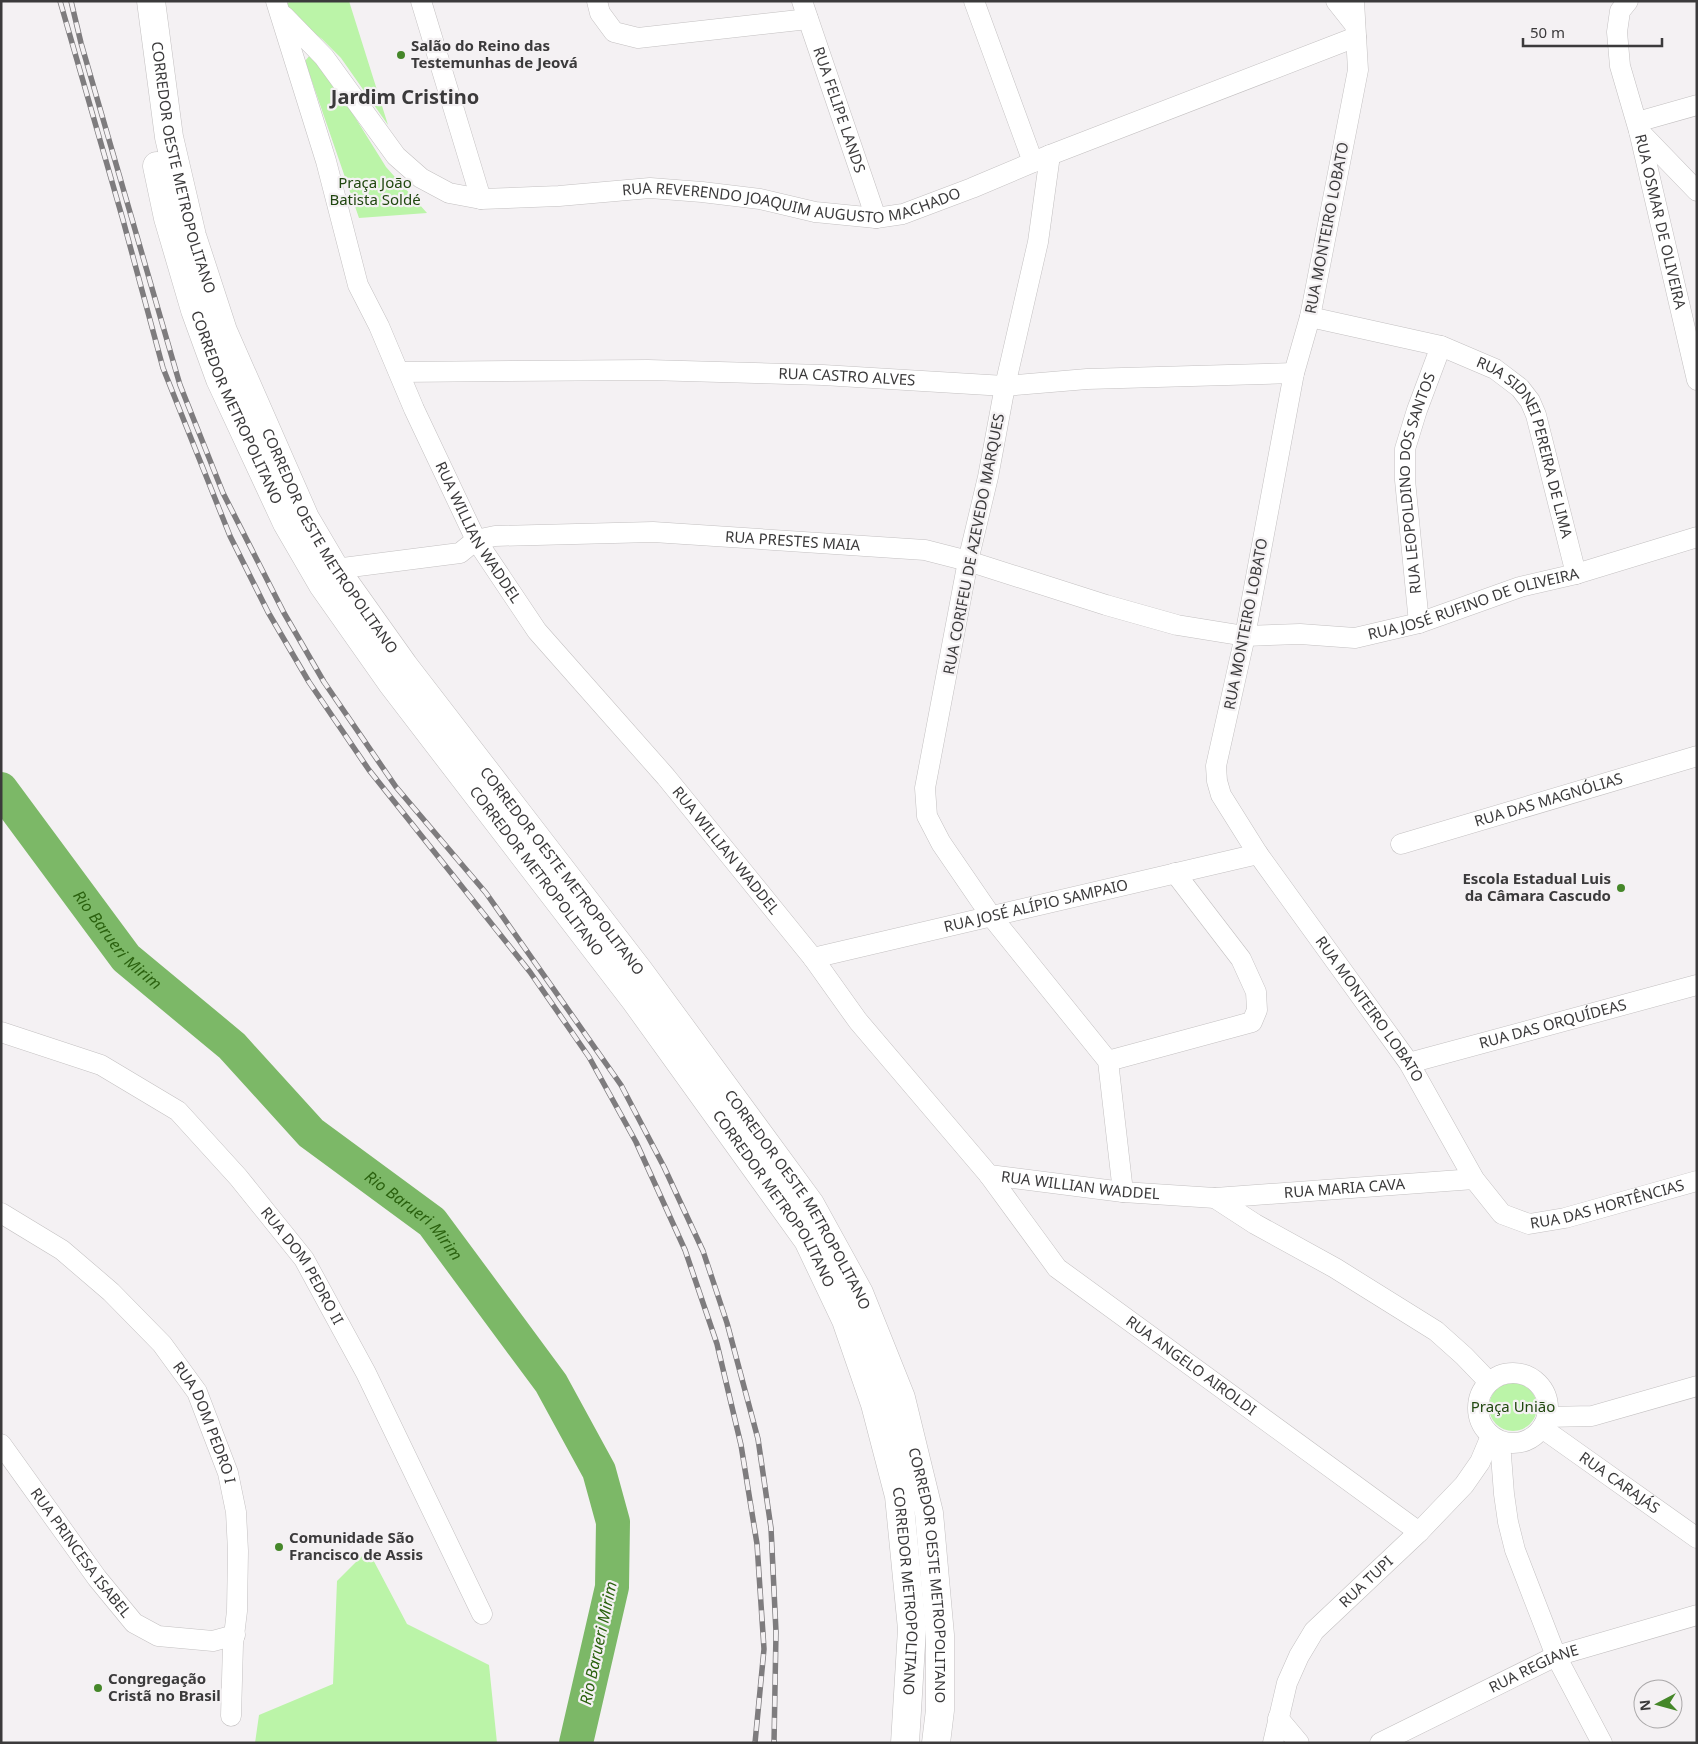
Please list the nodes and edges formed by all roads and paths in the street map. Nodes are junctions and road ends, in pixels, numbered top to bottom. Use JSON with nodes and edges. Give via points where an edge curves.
{"nodes":[{"id":1,"x":131,"y":1,"type":"edge"},
{"id":2,"x":150,"y":1,"type":"edge"},
{"id":3,"x":421,"y":1,"type":"edge"},
{"id":4,"x":597,"y":1,"type":"edge"},
{"id":5,"x":974,"y":1,"type":"edge"},
{"id":6,"x":1336,"y":1,"type":"edge"},
{"id":7,"x":1354,"y":1,"type":"edge"},
{"id":8,"x":1628,"y":1,"type":"edge"},
{"id":9,"x":278,"y":7,"type":"edge"},
{"id":10,"x":805,"y":10,"type":"edge"},
{"id":11,"x":1355,"y":31,"type":"junction"},
{"id":12,"x":1697,"y":105,"type":"edge"},
{"id":13,"x":1638,"y":126,"type":"junction"},
{"id":14,"x":1041,"y":158,"type":"junction"},
{"id":15,"x":1697,"y":191,"type":"edge"},
{"id":16,"x":481,"y":200,"type":"junction"},
{"id":17,"x":876,"y":218,"type":"junction"},
{"id":18,"x":1310,"y":317,"type":"junction"},
{"id":19,"x":1441,"y":346,"type":"junction"},
{"id":20,"x":399,"y":372,"type":"junction"},
{"id":21,"x":1294,"y":373,"type":"junction"},
{"id":22,"x":1697,"y":380,"type":"edge"},
{"id":23,"x":1006,"y":386,"type":"junction"},
{"id":24,"x":257,"y":460,"type":"junction"},
{"id":25,"x":1697,"y":537,"type":"edge"},
{"id":26,"x":476,"y":540,"type":"junction"},
{"id":27,"x":968,"y":561,"type":"junction"},
{"id":28,"x":335,"y":569,"type":"junction"},
{"id":29,"x":1576,"y":574,"type":"junction"},
{"id":30,"x":1419,"y":623,"type":"junction"},
{"id":31,"x":1245,"y":636,"type":"junction"},
{"id":32,"x":1697,"y":756,"type":"edge"},
{"id":33,"x":1401,"y":844,"type":"dead end"},
{"id":34,"x":1258,"y":854,"type":"junction"},
{"id":35,"x":1175,"y":873,"type":"junction"},
{"id":36,"x":992,"y":916,"type":"junction"},
{"id":37,"x":813,"y":958,"type":"junction"},
{"id":38,"x":1697,"y":985,"type":"edge"},
{"id":39,"x":1,"y":1032,"type":"edge"},
{"id":40,"x":1108,"y":1061,"type":"junction"},
{"id":41,"x":1409,"y":1063,"type":"junction"},
{"id":42,"x":988,"y":1175,"type":"junction"},
{"id":43,"x":1474,"y":1179,"type":"junction"},
{"id":44,"x":1697,"y":1182,"type":"edge"},
{"id":45,"x":1122,"y":1192,"type":"junction"},
{"id":46,"x":1215,"y":1198,"type":"junction"},
{"id":47,"x":1,"y":1212,"type":"edge"},
{"id":48,"x":1489,"y":1382,"type":"junction"},
{"id":49,"x":1697,"y":1386,"type":"edge"},
{"id":50,"x":1545,"y":1422,"type":"junction"},
{"id":51,"x":1495,"y":1439,"type":"junction"},
{"id":52,"x":1,"y":1444,"type":"edge"},
{"id":53,"x":1419,"y":1532,"type":"junction"},
{"id":54,"x":1697,"y":1538,"type":"edge"},
{"id":55,"x":482,"y":1614,"type":"dead end"},
{"id":56,"x":1697,"y":1615,"type":"edge"},
{"id":57,"x":235,"y":1635,"type":"junction"},
{"id":58,"x":1556,"y":1656,"type":"junction"},
{"id":59,"x":231,"y":1716,"type":"dead end"},
{"id":60,"x":1278,"y":1718,"type":"junction"},
{"id":61,"x":905,"y":1743,"type":"edge"},
{"id":62,"x":936,"y":1743,"type":"edge"},
{"id":63,"x":1273,"y":1743,"type":"edge"},
{"id":64,"x":1299,"y":1743,"type":"edge"},
{"id":65,"x":1380,"y":1743,"type":"edge"},
{"id":66,"x":1602,"y":1743,"type":"edge"}],
"edges":[{"from":1,"to":24,"type":"main road","name":"CORREDOR METROPOLITANO","via":[[150,130],[168,218],[217,371]]},
{"from":2,"to":28,"type":"main road","name":"CORREDOR OESTE METROPOLITANO","via":[[169,136],[192,236],[220,323],[305,518]]},
{"from":3,"to":16,"type":"street"},
{"from":4,"to":10,"type":"street","via":[[600,13],[614,32],[638,38]]},
{"from":5,"to":14,"type":"street","name":"RUA CORIFEU DE AZEVEDO MARQUES"},
{"from":6,"to":11,"type":"street"},
{"from":7,"to":11,"type":"street","name":"RUA MONTEIRO LOBATO"},
{"from":8,"to":13,"type":"street","name":"RUA OSMAR DE OLIVEIRA","via":[[1620,11],[1617,32],[1620,66]]},
{"from":9,"to":16,"type":"street","name":"RUA REVERENDO JOAQUIM AUGUSTO MACHADO","via":[[324,58],[396,156],[421,178],[450,193]]},
{"from":9,"to":20,"type":"street","name":"RUA WILLIAN WADDEL","via":[[326,161],[358,285]]},
{"from":10,"to":17,"type":"street","name":"RUA FELIPE LANDS"},
{"from":11,"to":14,"type":"street","name":"RUA REVERENDO JOAQUIM AUGUSTO MACHADO"},
{"from":11,"to":18,"type":"street","name":"RUA MONTEIRO LOBATO","via":[[1358,70]]},
{"from":12,"to":13,"type":"street"},
{"from":13,"to":15,"type":"street"},
{"from":13,"to":22,"type":"street","name":"RUA OSMAR DE OLIVEIRA"},
{"from":14,"to":17,"type":"street","name":"RUA REVERENDO JOAQUIM AUGUSTO MACHADO","via":[[903,214]]},
{"from":14,"to":23,"type":"street","name":"RUA CORIFEU DE AZEVEDO MARQUES","via":[[1038,242]]},
{"from":16,"to":17,"type":"street","name":"RUA REVERENDO JOAQUIM AUGUSTO MACHADO","via":[[650,188],[760,199],[816,212]]},
{"from":18,"to":19,"type":"street","name":"RUA SIDNEI PEREIRA DE LIMA"},
{"from":18,"to":21,"type":"street","name":"RUA MONTEIRO LOBATO"},
{"from":19,"to":29,"type":"street","name":"RUA SIDNEI PEREIRA DE LIMA","via":[[1495,369],[1520,388],[1530,401]]},
{"from":19,"to":30,"type":"street","name":"RUA LEOPOLDINO DOS SANTOS","via":[[1405,449]]},
{"from":20,"to":23,"type":"street","name":"RUA CASTRO ALVES","via":[[648,370],[823,375]]},
{"from":20,"to":26,"type":"street","name":"RUA WILLIAN WADDEL"},
{"from":21,"to":23,"type":"street","name":"RUA CASTRO ALVES","via":[[1087,379]]},
{"from":21,"to":31,"type":"street","name":"RUA MONTEIRO LOBATO"},
{"from":23,"to":27,"type":"street","name":"RUA CORIFEU DE AZEVEDO MARQUES"},
{"from":24,"to":28,"type":"main road","via":[[273,477],[310,546]]},
{"from":24,"to":61,"type":"main road","name":"CORREDOR METROPOLITANO","via":[[287,523],[334,602],[392,683],[636,1001],[808,1240],[846,1320],[875,1404],[899,1496],[912,1629]]},
{"from":25,"to":29,"type":"street","name":"RUA JOSÉ RUFINO DE OLIVEIRA"},
{"from":26,"to":27,"type":"street","name":"RUA PRESTES MAIA","via":[[494,536],[652,532],[931,550]]},
{"from":26,"to":28,"type":"street","name":"RUA PRESTES MAIA","via":[[460,553]]},
{"from":26,"to":37,"type":"street","name":"RUA WILLIAN WADDEL","via":[[536,631],[666,777]]},
{"from":27,"to":31,"type":"street","name":"RUA PRESTES MAIA","via":[[1106,606],[1177,625]]},
{"from":27,"to":36,"type":"street","name":"RUA CORIFEU DE AZEVEDO MARQUES","via":[[925,788],[927,816],[941,843]]},
{"from":28,"to":62,"type":"main road","name":"CORREDOR OESTE METROPOLITANO","via":[[404,666],[639,971],[810,1204],[860,1293],[901,1398],[929,1513],[940,1635],[940,1710]]},
{"from":29,"to":30,"type":"street","name":"RUA JOSÉ RUFINO DE OLIVEIRA","via":[[1520,587]]},
{"from":30,"to":31,"type":"street","name":"RUA JOSÉ RUFINO DE OLIVEIRA","via":[[1356,638],[1300,634]]},
{"from":31,"to":34,"type":"street","name":"RUA MONTEIRO LOBATO","via":[[1216,766],[1221,795]]},
{"from":32,"to":33,"type":"street","name":"RUA DAS MAGNÓLIAS"},
{"from":34,"to":35,"type":"street","name":"RUA JOSÉ ALÍPIO SAMPAIO"},
{"from":34,"to":41,"type":"street","name":"RUA MONTEIRO LOBATO"},
{"from":35,"to":36,"type":"street","name":"RUA JOSÉ ALÍPIO SAMPAIO"},
{"from":35,"to":40,"type":"street","via":[[1241,959],[1256,992],[1257,1010],[1252,1022]]},
{"from":36,"to":37,"type":"street","name":"RUA JOSÉ ALÍPIO SAMPAIO"},
{"from":36,"to":40,"type":"street","name":"RUA CORIFEU DE AZEVEDO MARQUES"},
{"from":37,"to":42,"type":"street","name":"RUA WILLIAN WADDEL","via":[[858,1020]]},
{"from":38,"to":41,"type":"street","name":"RUA DAS ORQUÍDEAS"},
{"from":39,"to":55,"type":"street","name":"RUA DOM PEDRO II","via":[[100,1065],[178,1111],[238,1177],[304,1259],[366,1373]]},
{"from":40,"to":45,"type":"street"},
{"from":41,"to":43,"type":"street","name":"RUA MONTEIRO LOBATO"},
{"from":42,"to":45,"type":"street","name":"RUA WILLIAN WADDEL"},
{"from":42,"to":53,"type":"street","name":"RUA ANGELO AIROLDI","via":[[1057,1268]]},
{"from":43,"to":44,"type":"street","name":"RUA DAS HORTÊNCIAS","via":[[1502,1214],[1529,1224],[1565,1218]]},
{"from":43,"to":46,"type":"street","name":"RUA MARIA CAVA"},
{"from":45,"to":46,"type":"street","name":"RUA WILLIAN WADDEL"},
{"from":46,"to":48,"type":"street","name":"RUA WILLIAN WADDEL","via":[[1436,1331]]},
{"from":47,"to":57,"type":"street","name":"RUA DOM PEDRO I","via":[[62,1250],[110,1292],[162,1344],[197,1392],[228,1473],[236,1512]]},
{"from":48,"to":50,"type":"street","via":[[1510,1373],[1531,1378],[1546,1395]]},
{"from":48,"to":51,"type":"street","via":[[1480,1394],[1477,1409],[1484,1429]]},
{"from":49,"to":50,"type":"street","via":[[1592,1416]]},
{"from":50,"to":51,"type":"street","via":[[1530,1440],[1510,1444]]},
{"from":50,"to":54,"type":"street","name":"RUA CARAJÁS"},
{"from":51,"to":53,"type":"street","name":"RUA TUPI","via":[[1464,1485]]},
{"from":51,"to":58,"type":"street","via":[[1515,1550]]},
{"from":52,"to":57,"type":"street","name":"RUA PRINCESA ISABEL","via":[[97,1578],[134,1623],[158,1636],[213,1641]]},
{"from":53,"to":60,"type":"street","name":"RUA TUPI","via":[[1314,1631],[1298,1656]]},
{"from":56,"to":58,"type":"street","name":"RUA REGIANE"},
{"from":57,"to":59,"type":"street","name":"RUA DOM PEDRO I"},
{"from":58,"to":65,"type":"street","name":"RUA REGIANE"},
{"from":58,"to":66,"type":"street"},
{"from":60,"to":63,"type":"street","name":"RUA TUPI"},
{"from":60,"to":64,"type":"street"}]}
